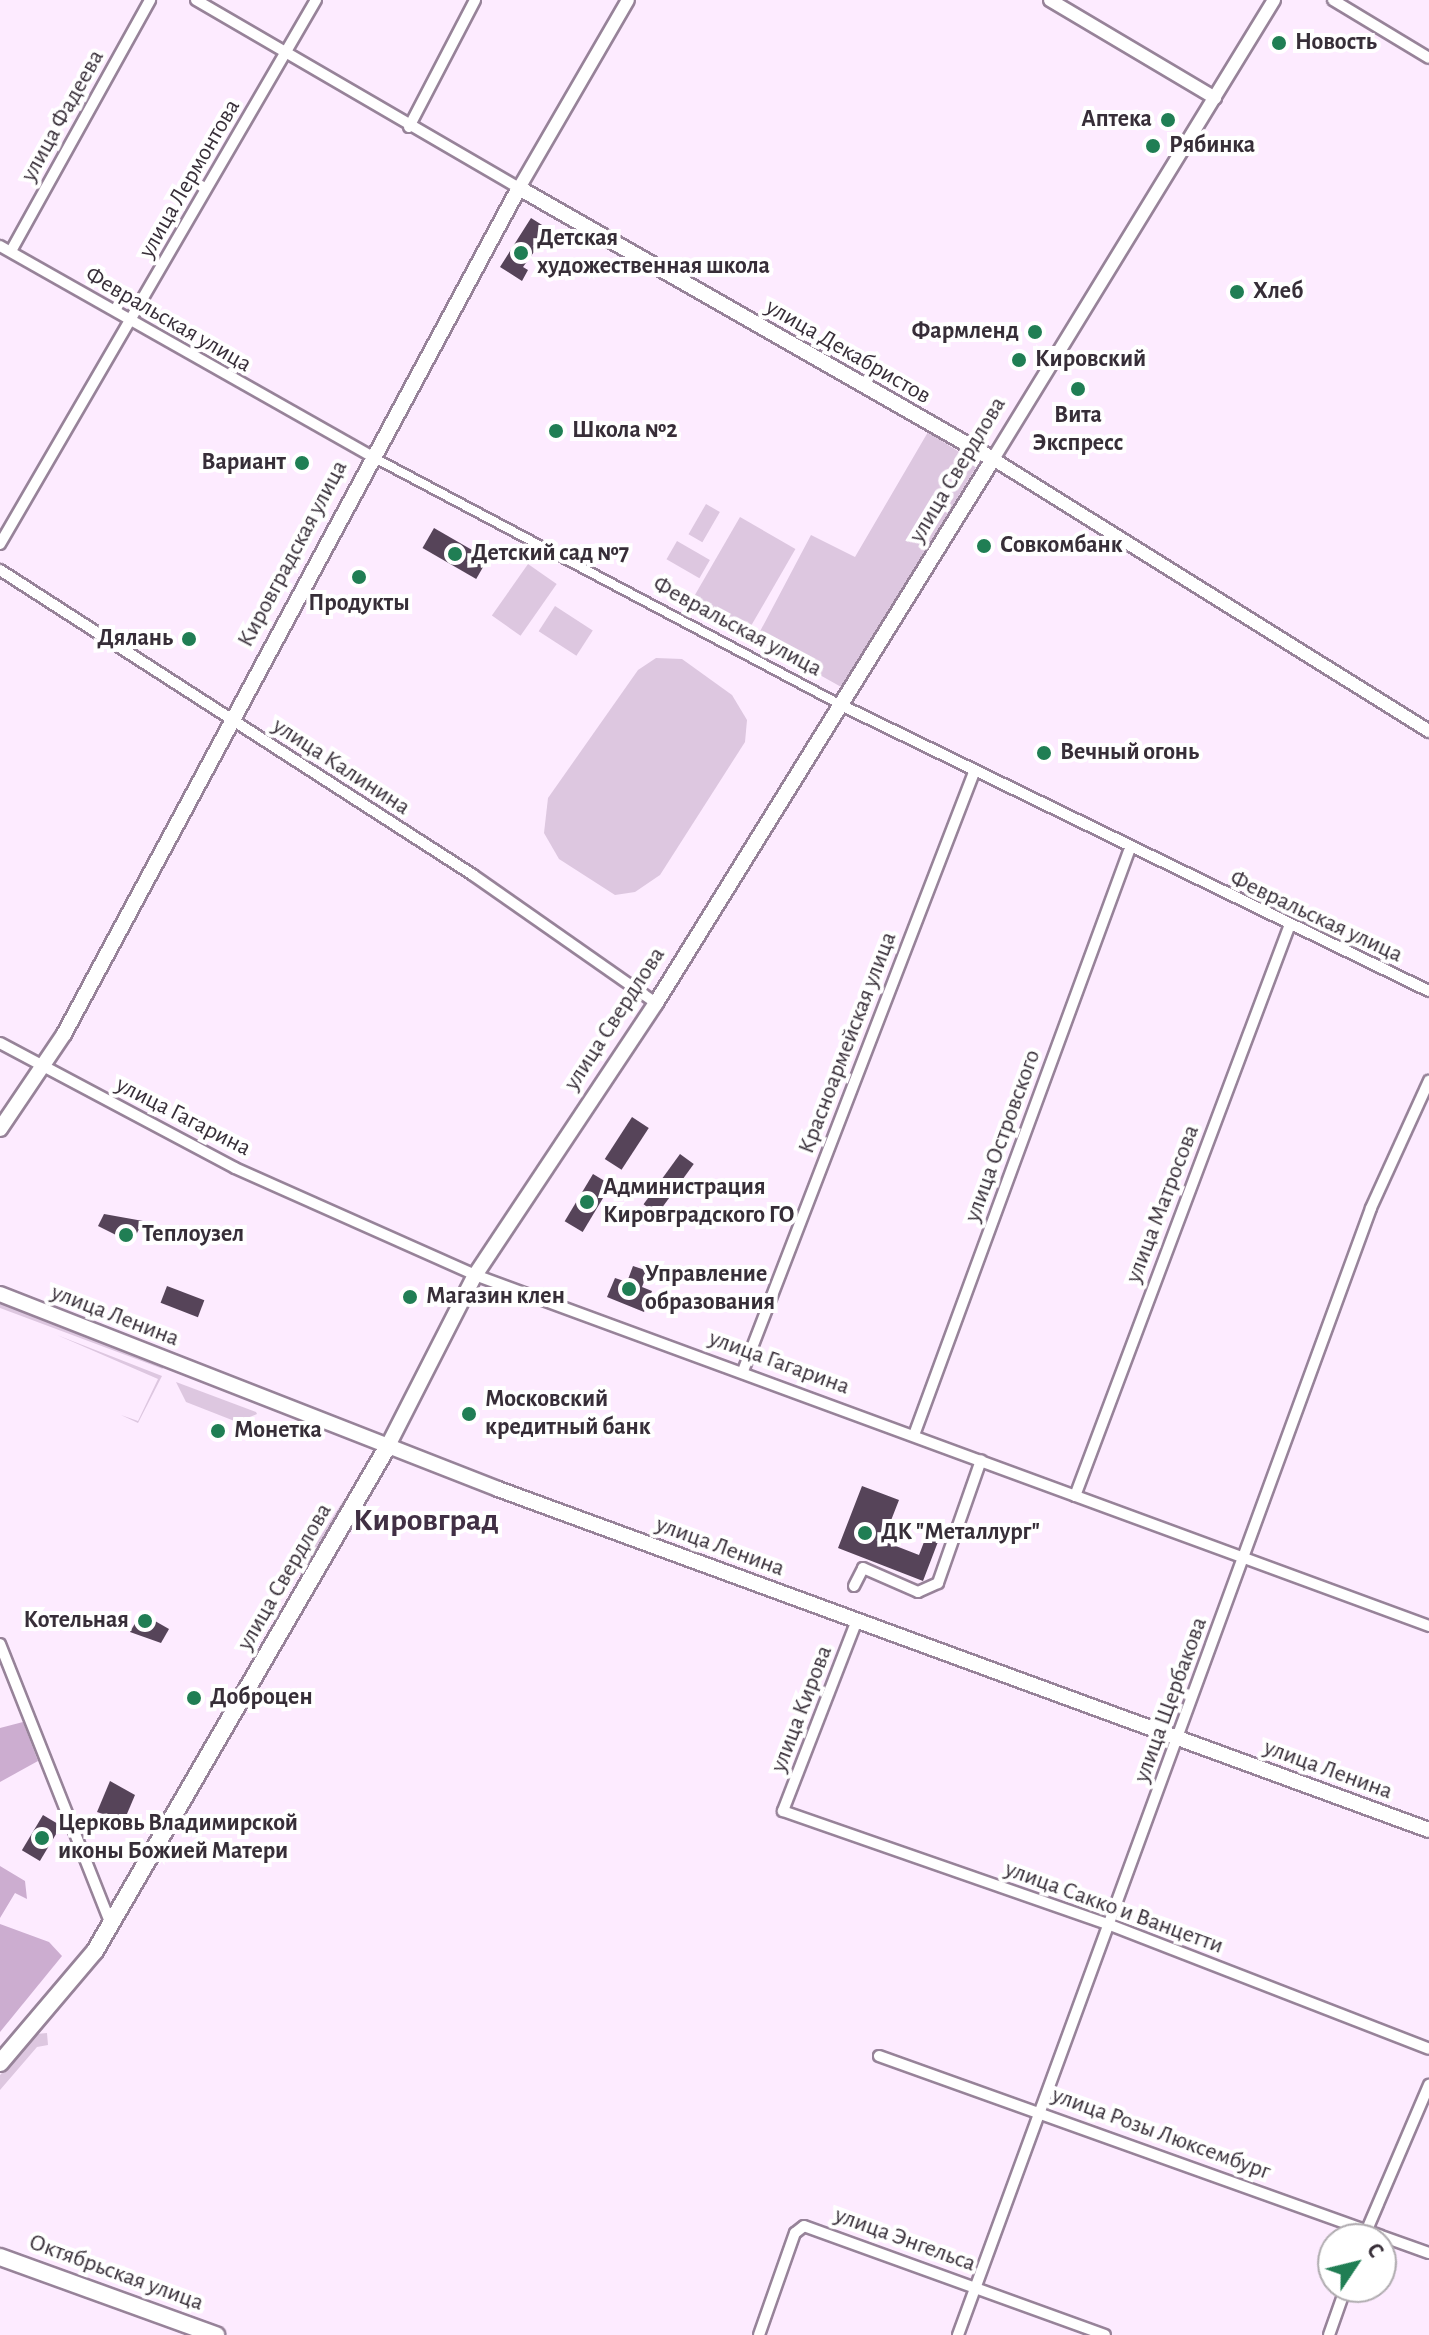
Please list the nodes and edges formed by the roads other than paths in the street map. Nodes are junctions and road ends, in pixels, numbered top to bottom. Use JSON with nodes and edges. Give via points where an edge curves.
{"nodes":[{"id":1,"x":150,"y":0,"type":"edge"},
{"id":2,"x":196,"y":0,"type":"edge"},
{"id":3,"x":316,"y":0,"type":"edge"},
{"id":4,"x":475,"y":0,"type":"edge"},
{"id":5,"x":628,"y":0,"type":"edge"},
{"id":6,"x":1050,"y":0,"type":"edge"},
{"id":7,"x":1274,"y":0,"type":"edge"},
{"id":8,"x":1333,"y":0,"type":"edge"},
{"id":9,"x":286,"y":53,"type":"junction"},
{"id":10,"x":1429,"y":58,"type":"edge"},
{"id":11,"x":1215,"y":98,"type":"junction"},
{"id":12,"x":409,"y":127,"type":"junction"},
{"id":13,"x":519,"y":188,"type":"junction"},
{"id":14,"x":0,"y":246,"type":"edge"},
{"id":15,"x":11,"y":251,"type":"junction"},
{"id":16,"x":130,"y":321,"type":"junction"},
{"id":17,"x":370,"y":455,"type":"junction"},
{"id":18,"x":993,"y":459,"type":"junction"},
{"id":19,"x":0,"y":544,"type":"edge"},
{"id":20,"x":0,"y":570,"type":"edge"},
{"id":21,"x":843,"y":706,"type":"junction"},
{"id":22,"x":230,"y":719,"type":"junction"},
{"id":23,"x":1429,"y":731,"type":"edge"},
{"id":24,"x":973,"y":775,"type":"junction"},
{"id":25,"x":1129,"y":851,"type":"junction"},
{"id":26,"x":1289,"y":927,"type":"junction"},
{"id":27,"x":1429,"y":991,"type":"edge"},
{"id":28,"x":656,"y":1003,"type":"junction"},
{"id":29,"x":0,"y":1043,"type":"edge"},
{"id":30,"x":40,"y":1065,"type":"junction"},
{"id":31,"x":1429,"y":1081,"type":"edge"},
{"id":32,"x":0,"y":1129,"type":"edge"},
{"id":33,"x":475,"y":1275,"type":"junction"},
{"id":34,"x":0,"y":1294,"type":"edge"},
{"id":35,"x":743,"y":1371,"type":"junction"},
{"id":36,"x":914,"y":1435,"type":"junction"},
{"id":37,"x":389,"y":1444,"type":"junction"},
{"id":38,"x":981,"y":1460,"type":"junction"},
{"id":39,"x":1075,"y":1496,"type":"junction"},
{"id":40,"x":1245,"y":1559,"type":"junction"},
{"id":41,"x":854,"y":1586,"type":"dead end"},
{"id":42,"x":857,"y":1620,"type":"junction"},
{"id":43,"x":1429,"y":1626,"type":"edge"},
{"id":44,"x":0,"y":1644,"type":"edge"},
{"id":45,"x":1178,"y":1739,"type":"junction"},
{"id":46,"x":783,"y":1811,"type":"joint"},
{"id":47,"x":1429,"y":1830,"type":"edge"},
{"id":48,"x":111,"y":1925,"type":"junction"},
{"id":49,"x":1110,"y":1925,"type":"junction"},
{"id":50,"x":1429,"y":2049,"type":"edge"},
{"id":51,"x":879,"y":2056,"type":"dead end"},
{"id":52,"x":0,"y":2063,"type":"edge"},
{"id":53,"x":1429,"y":2085,"type":"edge"},
{"id":54,"x":1043,"y":2112,"type":"junction"},
{"id":55,"x":1333,"y":2223,"type":"edge"},
{"id":56,"x":1369,"y":2223,"type":"edge"},
{"id":57,"x":1397,"y":2244,"type":"edge"},
{"id":58,"x":1429,"y":2253,"type":"edge"},
{"id":59,"x":0,"y":2257,"type":"edge"},
{"id":60,"x":977,"y":2287,"type":"junction"},
{"id":61,"x":1340,"y":2303,"type":"edge"},
{"id":62,"x":216,"y":2335,"type":"edge"},
{"id":63,"x":759,"y":2335,"type":"edge"},
{"id":64,"x":958,"y":2335,"type":"edge"},
{"id":65,"x":1105,"y":2335,"type":"edge"},
{"id":66,"x":1329,"y":2335,"type":"edge"}],
"edges":[{"from":1,"to":15,"type":"street","name":"улица Фадеева"},
{"from":2,"to":9,"type":"street","name":"улица Декабристов"},
{"from":3,"to":9,"type":"street","name":"улица Лермонтова"},
{"from":4,"to":12,"type":"street"},
{"from":5,"to":13,"type":"street","name":"Кировградская улица"},
{"from":6,"to":11,"type":"street"},
{"from":7,"to":11,"type":"street","name":"улица Свердлова"},
{"from":8,"to":10,"type":"street"},
{"from":9,"to":12,"type":"street","name":"улица Декабристов"},
{"from":9,"to":16,"type":"street","name":"улица Лермонтова"},
{"from":11,"to":18,"type":"street","name":"улица Свердлова"},
{"from":12,"to":13,"type":"street","name":"улица Декабристов"},
{"from":13,"to":17,"type":"main road","name":"Кировградская улица"},
{"from":13,"to":18,"type":"main road","name":"улица Декабристов"},
{"from":14,"to":15,"type":"street","name":"Февральская улица"},
{"from":15,"to":16,"type":"street","name":"Февральская улица"},
{"from":16,"to":17,"type":"street","name":"Февральская улица"},
{"from":16,"to":19,"type":"street","name":"улица Лермонтова"},
{"from":17,"to":21,"type":"street","name":"Февральская улица"},
{"from":17,"to":22,"type":"main road","name":"Кировградская улица"},
{"from":18,"to":21,"type":"main road","name":"улица Свердлова"},
{"from":18,"to":23,"type":"street","name":"улица Декабристов"},
{"from":20,"to":22,"type":"street","name":"улица Калинина"},
{"from":21,"to":24,"type":"street","name":"Февральская улица"},
{"from":21,"to":28,"type":"main road","name":"улица Свердлова"},
{"from":22,"to":28,"type":"street","name":"улица Калинина"},
{"from":22,"to":30,"type":"main road","name":"Кировградская улица","via":[[64,1034]]},
{"from":24,"to":25,"type":"street","name":"Февральская улица"},
{"from":24,"to":35,"type":"street","name":"Красноармейская улица"},
{"from":25,"to":26,"type":"street","name":"Февральская улица"},
{"from":25,"to":36,"type":"street","name":"улица Островского"},
{"from":26,"to":27,"type":"street","name":"Февральская улица"},
{"from":26,"to":39,"type":"street","name":"улица Матросова"},
{"from":28,"to":33,"type":"main road","name":"улица Свердлова"},
{"from":29,"to":30,"type":"street","name":"улица Гагарина"},
{"from":30,"to":32,"type":"main road","name":"Кировградская улица"},
{"from":30,"to":33,"type":"street","name":"улица Гагарина","via":[[235,1168]]},
{"from":31,"to":40,"type":"street","name":"улица Щербакова","via":[[1371,1208]]},
{"from":33,"to":35,"type":"street","name":"улица Гагарина"},
{"from":33,"to":37,"type":"main road","name":"улица Свердлова"},
{"from":34,"to":37,"type":"main road","name":"улица Ленина"},
{"from":35,"to":36,"type":"street","name":"улица Гагарина"},
{"from":36,"to":38,"type":"street","name":"улица Гагарина"},
{"from":37,"to":42,"type":"main road","name":"улица Ленина"},
{"from":37,"to":48,"type":"main road","name":"улица Свердлова"},
{"from":38,"to":39,"type":"street","name":"улица Гагарина"},
{"from":38,"to":41,"type":"street","via":[[938,1583],[918,1592],[863,1568]]},
{"from":39,"to":40,"type":"street","name":"улица Гагарина"},
{"from":40,"to":43,"type":"street","name":"улица Гагарина"},
{"from":40,"to":45,"type":"street","name":"улица Щербакова"},
{"from":42,"to":45,"type":"main road","name":"улица Ленина"},
{"from":42,"to":46,"type":"street","name":"улица Кирова"},
{"from":44,"to":48,"type":"street","via":[[47,1749]]},
{"from":45,"to":47,"type":"main road","name":"улица Ленина"},
{"from":45,"to":49,"type":"street","name":"улица Щербакова"},
{"from":46,"to":49,"type":"street","name":"улица Сакко и Ванцетти"},
{"from":48,"to":52,"type":"main road","name":"улица Свердлова"},
{"from":49,"to":50,"type":"street","name":"улица Сакко и Ванцетти"},
{"from":49,"to":54,"type":"street","name":"улица Щербакова"},
{"from":51,"to":54,"type":"street","name":"улица Розы Люксембург"},
{"from":53,"to":56,"type":"street"},
{"from":54,"to":55,"type":"street","name":"улица Розы Люксембург"},
{"from":54,"to":60,"type":"street","name":"улица Щербакова"},
{"from":57,"to":58,"type":"street","name":"улица Розы Люксембург"},
{"from":59,"to":62,"type":"main road","name":"Октябрьская улица"},
{"from":60,"to":63,"type":"street","name":"улица Энгельса","via":[[804,2226],[795,2233]]},
{"from":60,"to":64,"type":"street","name":"улица Щербакова"},
{"from":60,"to":65,"type":"street","name":"улица Энгельса"},
{"from":61,"to":66,"type":"street"}]}
